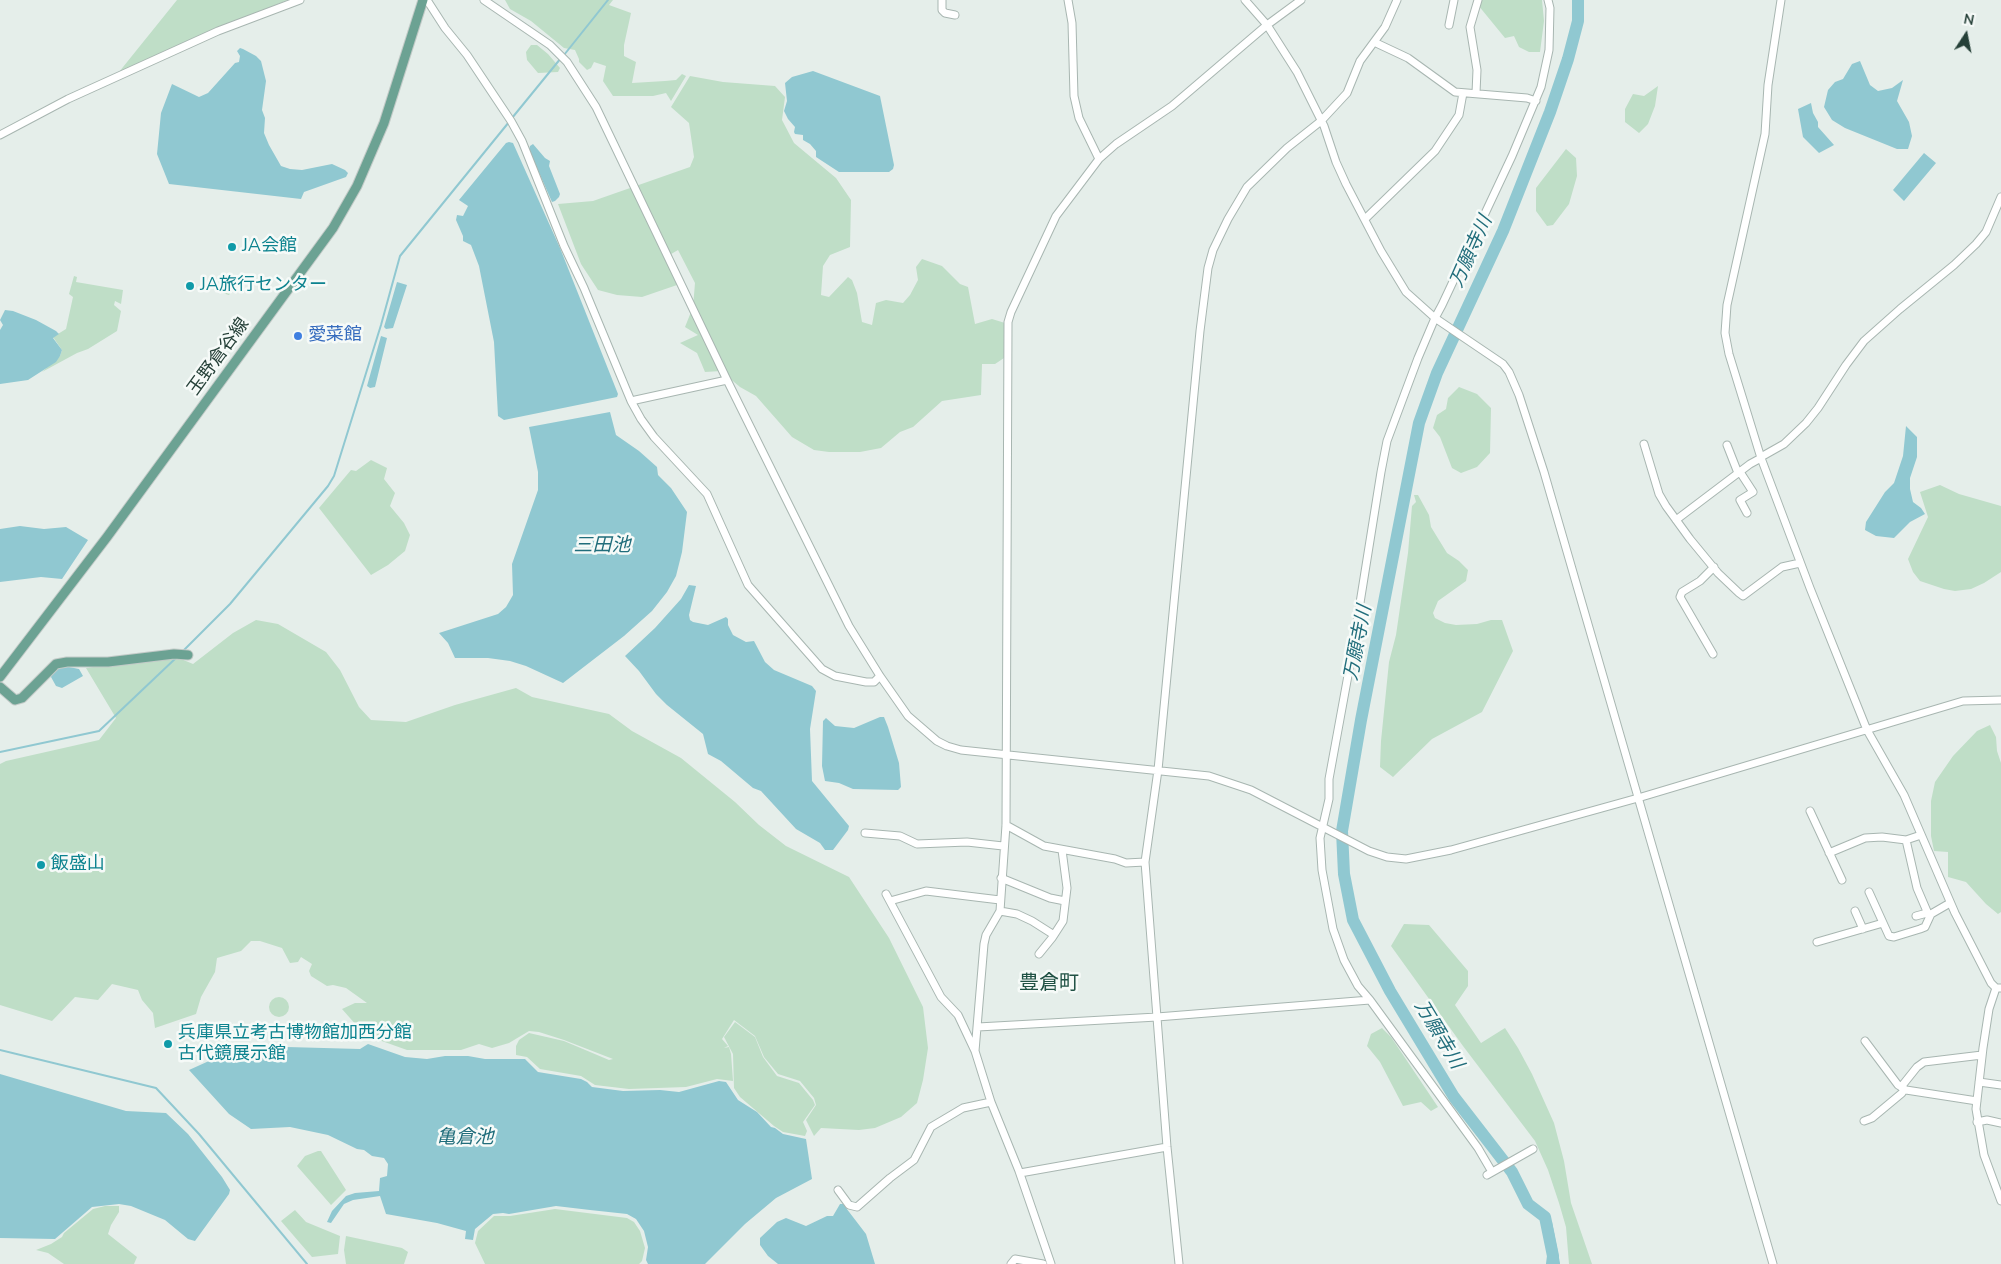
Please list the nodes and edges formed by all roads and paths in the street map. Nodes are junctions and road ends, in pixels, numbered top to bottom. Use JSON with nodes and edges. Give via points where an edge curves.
{"nodes":[{"id":1,"x":300,"y":0,"type":"edge"},
{"id":2,"x":423,"y":0,"type":"edge"},
{"id":3,"x":427,"y":0,"type":"edge"},
{"id":4,"x":484,"y":0,"type":"edge"},
{"id":5,"x":942,"y":0,"type":"edge"},
{"id":6,"x":1068,"y":0,"type":"edge"},
{"id":7,"x":1244,"y":0,"type":"edge"},
{"id":8,"x":1301,"y":0,"type":"edge"},
{"id":9,"x":1397,"y":0,"type":"edge"},
{"id":10,"x":1454,"y":0,"type":"edge"},
{"id":11,"x":1478,"y":0,"type":"edge"},
{"id":12,"x":1548,"y":0,"type":"edge"},
{"id":13,"x":1782,"y":0,"type":"edge"},
{"id":14,"x":955,"y":15,"type":"dead end"},
{"id":15,"x":1267,"y":25,"type":"junction"},
{"id":16,"x":1449,"y":25,"type":"dead end"},
{"id":17,"x":1374,"y":42,"type":"junction"},
{"id":18,"x":1463,"y":93,"type":"junction"},
{"id":19,"x":1476,"y":93,"type":"junction"},
{"id":20,"x":1536,"y":101,"type":"junction"},
{"id":21,"x":1321,"y":121,"type":"junction"},
{"id":22,"x":0,"y":135,"type":"edge"},
{"id":23,"x":1099,"y":159,"type":"junction"},
{"id":24,"x":2001,"y":197,"type":"edge"},
{"id":25,"x":1365,"y":219,"type":"junction"},
{"id":26,"x":1436,"y":319,"type":"junction"},
{"id":27,"x":727,"y":380,"type":"junction"},
{"id":28,"x":631,"y":401,"type":"junction"},
{"id":29,"x":1644,"y":444,"type":"dead end"},
{"id":30,"x":1727,"y":446,"type":"dead end"},
{"id":31,"x":1761,"y":458,"type":"junction"},
{"id":32,"x":1739,"y":472,"type":"junction"},
{"id":33,"x":1747,"y":513,"type":"dead end"},
{"id":34,"x":1676,"y":520,"type":"junction"},
{"id":35,"x":1800,"y":563,"type":"junction"},
{"id":36,"x":1714,"y":567,"type":"junction"},
{"id":37,"x":1713,"y":654,"type":"dead end"},
{"id":38,"x":188,"y":655,"type":"dead end"},
{"id":39,"x":880,"y":676,"type":"junction"},
{"id":40,"x":0,"y":677,"type":"edge"},
{"id":41,"x":0,"y":687,"type":"edge"},
{"id":42,"x":2001,"y":700,"type":"edge"},
{"id":43,"x":1867,"y":730,"type":"junction"},
{"id":44,"x":1006,"y":755,"type":"junction"},
{"id":45,"x":1158,"y":770,"type":"junction"},
{"id":46,"x":1638,"y":798,"type":"junction"},
{"id":47,"x":1810,"y":811,"type":"dead end"},
{"id":48,"x":1006,"y":825,"type":"junction"},
{"id":49,"x":1325,"y":828,"type":"junction"},
{"id":50,"x":865,"y":833,"type":"dead end"},
{"id":51,"x":1921,"y":835,"type":"junction"},
{"id":52,"x":1906,"y":840,"type":"junction"},
{"id":53,"x":1003,"y":846,"type":"junction"},
{"id":54,"x":1062,"y":850,"type":"junction"},
{"id":55,"x":1829,"y":853,"type":"junction"},
{"id":56,"x":1145,"y":862,"type":"junction"},
{"id":57,"x":1002,"y":878,"type":"junction"},
{"id":58,"x":1842,"y":880,"type":"dead end"},
{"id":59,"x":1868,"y":892,"type":"dead end"},
{"id":60,"x":886,"y":894,"type":"dead end"},
{"id":61,"x":1000,"y":900,"type":"junction"},
{"id":62,"x":890,"y":901,"type":"junction"},
{"id":63,"x":1065,"y":901,"type":"junction"},
{"id":64,"x":1950,"y":903,"type":"junction"},
{"id":65,"x":1000,"y":911,"type":"junction"},
{"id":66,"x":1855,"y":911,"type":"dead end"},
{"id":67,"x":1928,"y":915,"type":"junction"},
{"id":68,"x":1916,"y":916,"type":"dead end"},
{"id":69,"x":1882,"y":923,"type":"junction"},
{"id":70,"x":1863,"y":929,"type":"junction"},
{"id":71,"x":1054,"y":935,"type":"junction"},
{"id":72,"x":1817,"y":942,"type":"dead end"},
{"id":73,"x":1039,"y":954,"type":"dead end"},
{"id":74,"x":1998,"y":988,"type":"edge"},
{"id":75,"x":1370,"y":1000,"type":"junction"},
{"id":76,"x":1157,"y":1018,"type":"junction"},
{"id":77,"x":978,"y":1027,"type":"junction"},
{"id":78,"x":1865,"y":1041,"type":"dead end"},
{"id":79,"x":975,"y":1051,"type":"junction"},
{"id":80,"x":1982,"y":1055,"type":"junction"},
{"id":81,"x":1979,"y":1082,"type":"junction"},
{"id":82,"x":2001,"y":1085,"type":"edge"},
{"id":83,"x":1902,"y":1088,"type":"junction"},
{"id":84,"x":1977,"y":1101,"type":"junction"},
{"id":85,"x":991,"y":1102,"type":"junction"},
{"id":86,"x":1864,"y":1122,"type":"dead end"},
{"id":87,"x":1977,"y":1122,"type":"junction"},
{"id":88,"x":2001,"y":1122,"type":"edge"},
{"id":89,"x":1167,"y":1147,"type":"junction"},
{"id":90,"x":1533,"y":1149,"type":"dead end"},
{"id":91,"x":1020,"y":1173,"type":"junction"},
{"id":92,"x":838,"y":1190,"type":"dead end"},
{"id":93,"x":2001,"y":1200,"type":"edge"},
{"id":94,"x":1011,"y":1264,"type":"edge"},
{"id":95,"x":1043,"y":1264,"type":"edge"},
{"id":96,"x":1051,"y":1264,"type":"edge"},
{"id":97,"x":1179,"y":1264,"type":"edge"},
{"id":98,"x":1773,"y":1264,"type":"edge"}],
"edges":[{"from":1,"to":22,"type":"street","via":[[218,31],[68,99]]},
{"from":2,"to":40,"type":"main road","name":"玉野倉谷線","via":[[391,106],[357,186],[337,220],[102,544]]},
{"from":3,"to":28,"type":"street","via":[[518,134]]},
{"from":4,"to":27,"type":"street","via":[[550,45],[567,62],[591,99]]},
{"from":5,"to":14,"type":"street","via":[[942,10]]},
{"from":6,"to":23,"type":"street","via":[[1072,23],[1074,96],[1079,118]]},
{"from":7,"to":15,"type":"street"},
{"from":8,"to":15,"type":"street"},
{"from":9,"to":17,"type":"street"},
{"from":10,"to":16,"type":"street"},
{"from":11,"to":19,"type":"street","via":[[1470,27],[1477,70]]},
{"from":12,"to":20,"type":"street","via":[[1549,50]]},
{"from":13,"to":31,"type":"street","via":[[1768,85],[1765,134],[1725,319],[1729,354]]},
{"from":15,"to":21,"type":"street","via":[[1297,72]]},
{"from":15,"to":23,"type":"street","via":[[1172,106]]},
{"from":17,"to":18,"type":"street","via":[[1408,58],[1455,92]]},
{"from":17,"to":21,"type":"street","via":[[1360,61],[1346,93]]},
{"from":18,"to":19,"type":"street"},
{"from":18,"to":25,"type":"street","via":[[1459,115],[1435,151]]},
{"from":19,"to":20,"type":"street"},
{"from":20,"to":26,"type":"street"},
{"from":21,"to":25,"type":"street","via":[[1336,162]]},
{"from":21,"to":45,"type":"street","via":[[1247,187],[1228,219],[1211,259],[1200,331]]},
{"from":23,"to":44,"type":"street","via":[[1056,216],[1008,322]]},
{"from":24,"to":31,"type":"street","via":[[1986,232],[1976,244],[1864,341],[1806,423],[1784,444]]},
{"from":25,"to":26,"type":"street","via":[[1393,274],[1406,292]]},
{"from":26,"to":46,"type":"street","via":[[1503,364],[1527,414]]},
{"from":26,"to":49,"type":"street","via":[[1387,441],[1329,779]]},
{"from":27,"to":28,"type":"street"},
{"from":27,"to":39,"type":"street","via":[[849,626]]},
{"from":28,"to":39,"type":"street","via":[[654,438],[707,494],[748,585],[812,659],[835,676],[874,682]]},
{"from":29,"to":34,"type":"street","via":[[1659,494]]},
{"from":30,"to":32,"type":"street"},
{"from":31,"to":32,"type":"street"},
{"from":31,"to":35,"type":"street"},
{"from":32,"to":33,"type":"street","via":[[1753,492],[1740,500]]},
{"from":32,"to":34,"type":"street"},
{"from":34,"to":36,"type":"street"},
{"from":35,"to":36,"type":"street","via":[[1782,567],[1744,596]]},
{"from":35,"to":43,"type":"street"},
{"from":36,"to":37,"type":"street","via":[[1680,597]]},
{"from":38,"to":41,"type":"main road","via":[[56,664],[22,698],[15,700]]},
{"from":39,"to":44,"type":"street","via":[[908,716],[936,741],[961,750]]},
{"from":42,"to":43,"type":"street","via":[[1963,701]]},
{"from":43,"to":46,"type":"street"},
{"from":43,"to":51,"type":"street","via":[[1904,795]]},
{"from":44,"to":45,"type":"street"},
{"from":44,"to":48,"type":"street"},
{"from":45,"to":49,"type":"street","via":[[1209,776],[1231,783]]},
{"from":45,"to":56,"type":"street"},
{"from":46,"to":49,"type":"street","via":[[1406,859],[1387,857]]},
{"from":46,"to":98,"type":"street"},
{"from":47,"to":55,"type":"street"},
{"from":48,"to":53,"type":"street"},
{"from":48,"to":54,"type":"street","via":[[1044,846]]},
{"from":49,"to":75,"type":"street","via":[[1320,838],[1322,870],[1333,929],[1344,960]]},
{"from":50,"to":53,"type":"street","via":[[900,836],[917,844],[967,842]]},
{"from":51,"to":52,"type":"street"},
{"from":51,"to":64,"type":"street"},
{"from":52,"to":55,"type":"street","via":[[1866,838]]},
{"from":52,"to":67,"type":"street","via":[[1917,888]]},
{"from":53,"to":57,"type":"street"},
{"from":54,"to":56,"type":"street","via":[[1126,863]]},
{"from":54,"to":63,"type":"street","via":[[1067,888]]},
{"from":55,"to":58,"type":"street"},
{"from":56,"to":76,"type":"street"},
{"from":57,"to":61,"type":"street"},
{"from":57,"to":63,"type":"street"},
{"from":59,"to":69,"type":"street"},
{"from":60,"to":62,"type":"street"},
{"from":61,"to":62,"type":"street","via":[[926,890]]},
{"from":61,"to":65,"type":"street"},
{"from":62,"to":79,"type":"street","via":[[941,997],[958,1015]]},
{"from":63,"to":71,"type":"street","via":[[1063,921]]},
{"from":64,"to":67,"type":"street"},
{"from":64,"to":74,"type":"street","via":[[1991,983]]},
{"from":65,"to":71,"type":"street","via":[[1025,918]]},
{"from":65,"to":77,"type":"street","via":[[984,944]]},
{"from":66,"to":70,"type":"street"},
{"from":67,"to":68,"type":"street"},
{"from":67,"to":69,"type":"street","via":[[1924,927],[1894,937],[1889,936]]},
{"from":69,"to":70,"type":"street"},
{"from":70,"to":72,"type":"street"},
{"from":71,"to":73,"type":"street"},
{"from":74,"to":80,"type":"street","via":[[1989,1009]]},
{"from":75,"to":76,"type":"street"},
{"from":75,"to":90,"type":"street","via":[[1478,1148],[1492,1173]]},
{"from":76,"to":77,"type":"street"},
{"from":76,"to":89,"type":"street"},
{"from":77,"to":79,"type":"street"},
{"from":78,"to":83,"type":"street"},
{"from":79,"to":85,"type":"street"},
{"from":80,"to":81,"type":"street"},
{"from":80,"to":83,"type":"street","via":[[1924,1062]]},
{"from":81,"to":82,"type":"street"},
{"from":81,"to":84,"type":"street"},
{"from":83,"to":84,"type":"street"},
{"from":83,"to":86,"type":"street","via":[[1902,1093]]},
{"from":84,"to":87,"type":"street"},
{"from":85,"to":91,"type":"street"},
{"from":85,"to":92,"type":"street","via":[[963,1108],[931,1127],[914,1160],[857,1207],[849,1205]]},
{"from":87,"to":88,"type":"street"},
{"from":87,"to":93,"type":"street","via":[[1984,1155]]},
{"from":89,"to":91,"type":"street"},
{"from":89,"to":97,"type":"street"},
{"from":91,"to":96,"type":"street"},
{"from":94,"to":95,"type":"street","via":[[1015,1259]]}]}
